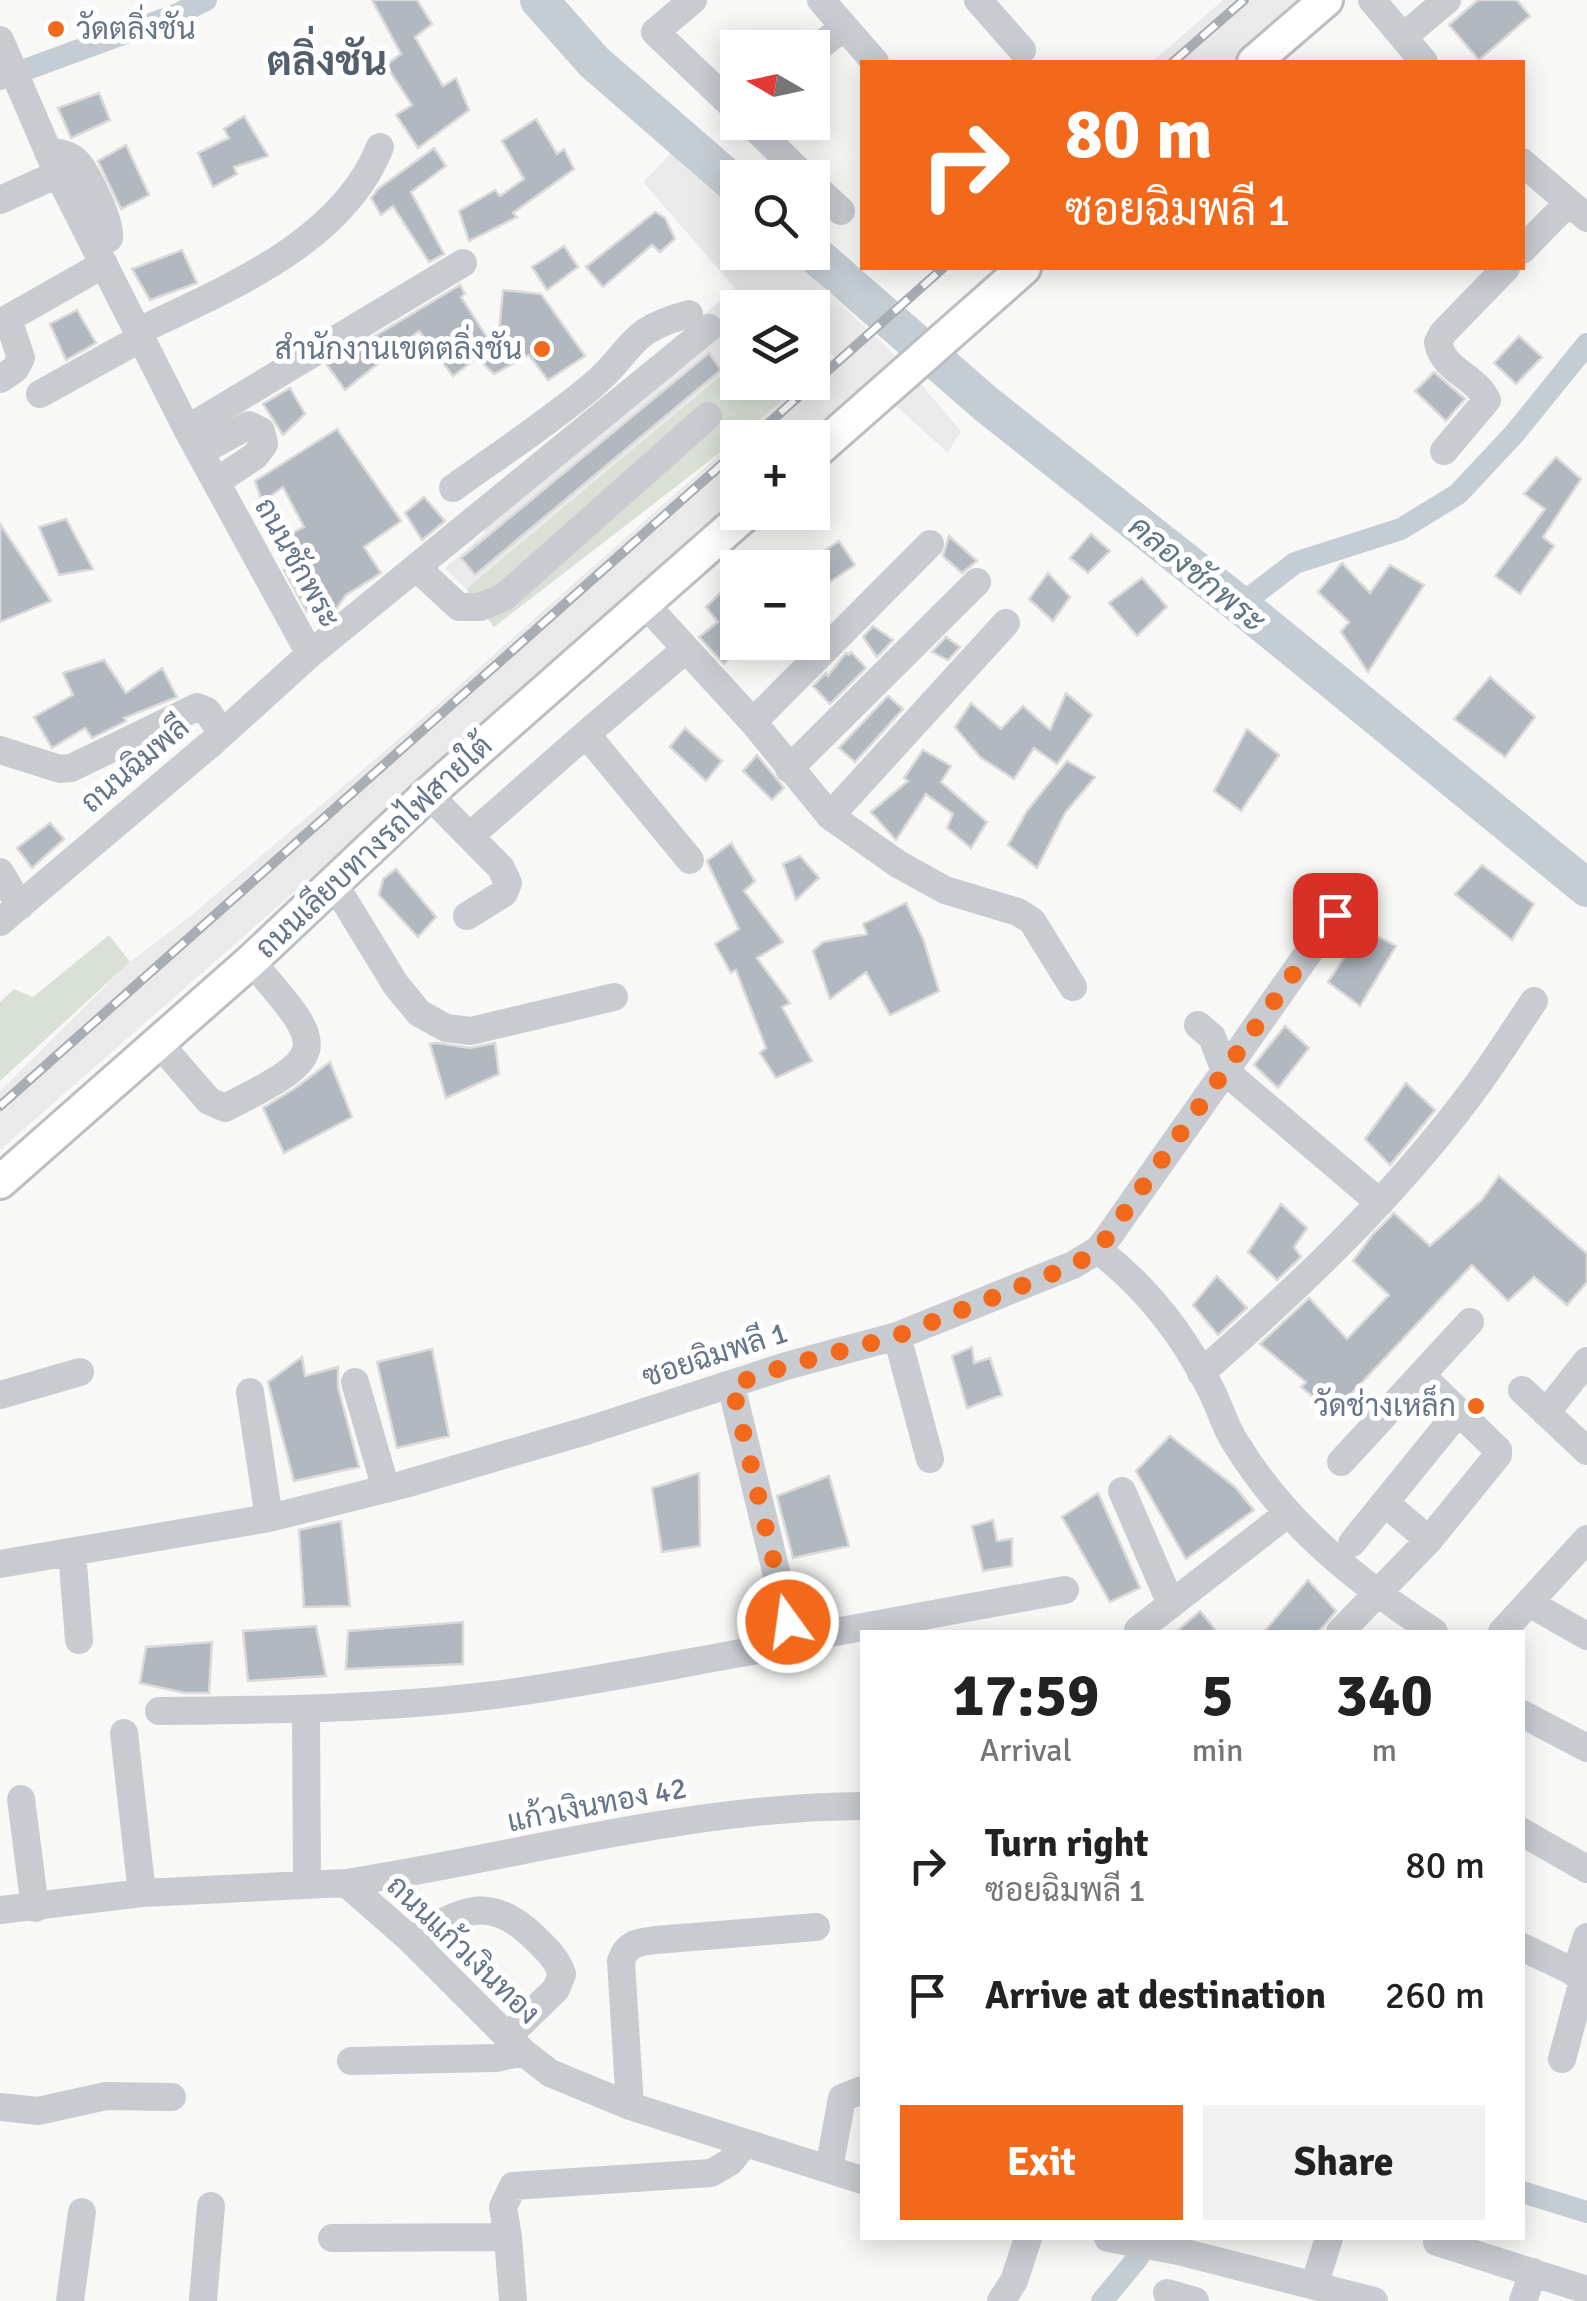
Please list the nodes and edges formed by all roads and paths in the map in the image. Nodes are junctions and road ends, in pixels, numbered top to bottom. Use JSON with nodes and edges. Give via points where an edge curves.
{"nodes":[{"id":1,"x":693,"y":0,"type":"edge"},
{"id":2,"x":821,"y":0,"type":"edge"},
{"id":3,"x":978,"y":0,"type":"edge"},
{"id":4,"x":1326,"y":0,"type":"edge"},
{"id":5,"x":1372,"y":0,"type":"edge"},
{"id":6,"x":1447,"y":0,"type":"edge"},
{"id":7,"x":844,"y":27,"type":"junction"},
{"id":8,"x":830,"y":38,"type":"edge"},
{"id":9,"x":1403,"y":38,"type":"junction"},
{"id":10,"x":2,"y":44,"type":"edge"},
{"id":11,"x":1022,"y":50,"type":"dead end"},
{"id":12,"x":873,"y":60,"type":"edge"},
{"id":13,"x":1256,"y":60,"type":"edge"},
{"id":14,"x":1422,"y":60,"type":"edge"},
{"id":15,"x":720,"y":95,"type":"edge"},
{"id":16,"x":767,"y":140,"type":"edge"},
{"id":17,"x":380,"y":147,"type":"dead end"},
{"id":18,"x":788,"y":160,"type":"edge"},
{"id":19,"x":53,"y":164,"type":"junction"},
{"id":20,"x":1525,"y":165,"type":"edge"},
{"id":21,"x":0,"y":200,"type":"edge"},
{"id":22,"x":830,"y":201,"type":"edge"},
{"id":23,"x":1578,"y":210,"type":"edge"},
{"id":24,"x":841,"y":211,"type":"dead end"},
{"id":25,"x":1525,"y":248,"type":"edge"},
{"id":26,"x":100,"y":256,"type":"junction"},
{"id":27,"x":463,"y":262,"type":"dead end"},
{"id":28,"x":1022,"y":270,"type":"edge"},
{"id":29,"x":1504,"y":270,"type":"edge"},
{"id":30,"x":4,"y":321,"type":"edge"},
{"id":31,"x":141,"y":334,"type":"junction"},
{"id":32,"x":0,"y":379,"type":"edge"},
{"id":33,"x":40,"y":394,"type":"dead end"},
{"id":34,"x":708,"y":416,"type":"dead end"},
{"id":35,"x":830,"y":439,"type":"edge"},
{"id":36,"x":194,"y":441,"type":"junction"},
{"id":37,"x":1444,"y":451,"type":"dead end"},
{"id":38,"x":216,"y":482,"type":"junction"},
{"id":39,"x":453,"y":488,"type":"dead end"},
{"id":40,"x":728,"y":530,"type":"edge"},
{"id":41,"x":930,"y":544,"type":"dead end"},
{"id":42,"x":417,"y":568,"type":"junction"},
{"id":43,"x":977,"y":582,"type":"dead end"},
{"id":44,"x":648,"y":602,"type":"junction"},
{"id":45,"x":1006,"y":622,"type":"dead end"},
{"id":46,"x":685,"y":650,"type":"junction"},
{"id":47,"x":310,"y":654,"type":"junction"},
{"id":48,"x":753,"y":722,"type":"junction"},
{"id":49,"x":222,"y":733,"type":"junction"},
{"id":50,"x":586,"y":734,"type":"junction"},
{"id":51,"x":0,"y":750,"type":"edge"},
{"id":52,"x":790,"y":769,"type":"junction"},
{"id":53,"x":428,"y":794,"type":"junction"},
{"id":54,"x":830,"y":816,"type":"junction"},
{"id":55,"x":470,"y":836,"type":"junction"},
{"id":56,"x":690,"y":860,"type":"dead end"},
{"id":57,"x":0,"y":872,"type":"edge"},
{"id":58,"x":333,"y":882,"type":"junction"},
{"id":59,"x":10,"y":914,"type":"edge"},
{"id":60,"x":1335,"y":915,"type":"dead end"},
{"id":61,"x":466,"y":916,"type":"dead end"},
{"id":62,"x":250,"y":960,"type":"junction"},
{"id":63,"x":1074,"y":987,"type":"dead end"},
{"id":64,"x":614,"y":996,"type":"dead end"},
{"id":65,"x":1534,"y":1000,"type":"dead end"},
{"id":66,"x":1198,"y":1026,"type":"dead end"},
{"id":67,"x":157,"y":1041,"type":"junction"},
{"id":68,"x":1225,"y":1072,"type":"junction"},
{"id":69,"x":0,"y":1182,"type":"edge"},
{"id":70,"x":1380,"y":1203,"type":"junction"},
{"id":71,"x":1098,"y":1250,"type":"junction"},
{"id":72,"x":1470,"y":1322,"type":"dead end"},
{"id":73,"x":897,"y":1336,"type":"junction"},
{"id":74,"x":1587,"y":1362,"type":"edge"},
{"id":75,"x":80,"y":1372,"type":"dead end"},
{"id":76,"x":1201,"y":1372,"type":"junction"},
{"id":77,"x":1420,"y":1375,"type":"junction"},
{"id":78,"x":355,"y":1382,"type":"dead end"},
{"id":79,"x":732,"y":1385,"type":"junction"},
{"id":80,"x":1522,"y":1390,"type":"dead end"},
{"id":81,"x":250,"y":1392,"type":"dead end"},
{"id":82,"x":0,"y":1395,"type":"edge"},
{"id":83,"x":1459,"y":1411,"type":"junction"},
{"id":84,"x":1546,"y":1413,"type":"junction"},
{"id":85,"x":1587,"y":1451,"type":"edge"},
{"id":86,"x":930,"y":1459,"type":"dead end"},
{"id":87,"x":1342,"y":1462,"type":"dead end"},
{"id":88,"x":386,"y":1489,"type":"junction"},
{"id":89,"x":1122,"y":1491,"type":"dead end"},
{"id":90,"x":1384,"y":1502,"type":"junction"},
{"id":91,"x":1287,"y":1514,"type":"junction"},
{"id":92,"x":269,"y":1518,"type":"junction"},
{"id":93,"x":1587,"y":1538,"type":"edge"},
{"id":94,"x":1429,"y":1540,"type":"junction"},
{"id":95,"x":1352,"y":1543,"type":"dead end"},
{"id":96,"x":72,"y":1552,"type":"junction"},
{"id":97,"x":0,"y":1564,"type":"edge"},
{"id":98,"x":1065,"y":1590,"type":"dead end"},
{"id":99,"x":1378,"y":1596,"type":"junction"},
{"id":100,"x":1530,"y":1603,"type":"junction"},
{"id":101,"x":1172,"y":1604,"type":"junction"},
{"id":102,"x":1138,"y":1630,"type":"edge"},
{"id":103,"x":1342,"y":1630,"type":"edge"},
{"id":104,"x":1431,"y":1630,"type":"edge"},
{"id":105,"x":1504,"y":1630,"type":"edge"},
{"id":106,"x":1587,"y":1636,"type":"edge"},
{"id":107,"x":79,"y":1640,"type":"dead end"},
{"id":108,"x":758,"y":1650,"type":"dead end"},
{"id":109,"x":158,"y":1710,"type":"dead end"},
{"id":110,"x":306,"y":1710,"type":"junction"},
{"id":111,"x":1525,"y":1716,"type":"edge"},
{"id":112,"x":124,"y":1733,"type":"dead end"},
{"id":113,"x":1587,"y":1748,"type":"edge"},
{"id":114,"x":20,"y":1799,"type":"dead end"},
{"id":115,"x":860,"y":1806,"type":"edge"},
{"id":116,"x":1525,"y":1834,"type":"edge"},
{"id":117,"x":1587,"y":1869,"type":"edge"},
{"id":118,"x":346,"y":1882,"type":"junction"},
{"id":119,"x":307,"y":1884,"type":"junction"},
{"id":120,"x":142,"y":1893,"type":"junction"},
{"id":121,"x":35,"y":1908,"type":"junction"},
{"id":122,"x":0,"y":1910,"type":"edge"},
{"id":123,"x":816,"y":1927,"type":"dead end"},
{"id":124,"x":1587,"y":1938,"type":"edge"},
{"id":125,"x":410,"y":1940,"type":"junction"},
{"id":126,"x":1525,"y":1948,"type":"edge"},
{"id":127,"x":1582,"y":1976,"type":"edge"},
{"id":128,"x":515,"y":2044,"type":"junction"},
{"id":129,"x":1562,"y":2059,"type":"dead end"},
{"id":130,"x":351,"y":2061,"type":"dead end"},
{"id":131,"x":860,"y":2091,"type":"edge"},
{"id":132,"x":172,"y":2097,"type":"dead end"},
{"id":133,"x":630,"y":2106,"type":"junction"},
{"id":134,"x":0,"y":2107,"type":"edge"},
{"id":135,"x":745,"y":2143,"type":"junction"},
{"id":136,"x":830,"y":2169,"type":"junction"},
{"id":137,"x":860,"y":2179,"type":"edge"},
{"id":138,"x":211,"y":2206,"type":"dead end"},
{"id":139,"x":82,"y":2212,"type":"dead end"},
{"id":140,"x":508,"y":2237,"type":"junction"},
{"id":141,"x":332,"y":2238,"type":"dead end"},
{"id":142,"x":1027,"y":2240,"type":"edge"},
{"id":143,"x":1118,"y":2240,"type":"edge"},
{"id":144,"x":1329,"y":2240,"type":"edge"},
{"id":145,"x":1437,"y":2242,"type":"dead end"},
{"id":146,"x":1533,"y":2272,"type":"junction"},
{"id":147,"x":1587,"y":2290,"type":"edge"},
{"id":148,"x":1167,"y":2293,"type":"dead end"},
{"id":149,"x":1325,"y":2293,"type":"edge"},
{"id":150,"x":70,"y":2301,"type":"edge"},
{"id":151,"x":203,"y":2301,"type":"edge"},
{"id":152,"x":513,"y":2301,"type":"edge"},
{"id":153,"x":1001,"y":2301,"type":"edge"},
{"id":154,"x":1195,"y":2301,"type":"edge"},
{"id":155,"x":1374,"y":2301,"type":"edge"},
{"id":156,"x":1523,"y":2301,"type":"edge"}],
"edges":[{"from":1,"to":15,"type":"street","via":[[655,32]]},
{"from":2,"to":7,"type":"street"},
{"from":3,"to":11,"type":"street"},
{"from":4,"to":13,"type":"main road"},
{"from":5,"to":9,"type":"street"},
{"from":6,"to":9,"type":"street"},
{"from":7,"to":8,"type":"street"},
{"from":7,"to":12,"type":"street"},
{"from":9,"to":14,"type":"street"},
{"from":10,"to":19,"type":"street","name":"ถนนชักพระ"},
{"from":16,"to":18,"type":"street"},
{"from":17,"to":31,"type":"street","via":[[354,196],[320,228],[246,279]]},
{"from":19,"to":21,"type":"street"},
{"from":19,"to":26,"type":"street","name":"ถนนชักพระ"},
{"from":20,"to":23,"type":"street"},
{"from":22,"to":24,"type":"street"},
{"from":23,"to":25,"type":"street"},
{"from":26,"to":30,"type":"street"},
{"from":26,"to":31,"type":"street","name":"ถนนชักพระ"},
{"from":27,"to":36,"type":"street"},
{"from":28,"to":35,"type":"main road"},
{"from":29,"to":37,"type":"street","via":[[1438,342],[1444,361],[1486,400]]},
{"from":30,"to":32,"type":"street","via":[[21,358]]},
{"from":31,"to":33,"type":"street"},
{"from":31,"to":36,"type":"street","name":"ถนนชักพระ"},
{"from":34,"to":42,"type":"street","via":[[504,597],[459,607]]},
{"from":36,"to":38,"type":"street","name":"ถนนชักพระ"},
{"from":36,"to":38,"type":"street","via":[[249,425],[261,432],[264,444],[255,456]]},
{"from":38,"to":47,"type":"street","name":"ถนนชักพระ"},
{"from":39,"to":42,"type":"street","name":"ถนนชักพระ","via":[[590,388],[657,322],[699,321]]},
{"from":40,"to":44,"type":"main road","name":"ถนนเลียบทางรถไฟสายใต้"},
{"from":41,"to":48,"type":"street"},
{"from":42,"to":47,"type":"street","name":"ถนนชักพระ"},
{"from":43,"to":52,"type":"street"},
{"from":44,"to":46,"type":"street"},
{"from":44,"to":53,"type":"main road","name":"ถนนเลียบทางรถไฟสายใต้"},
{"from":45,"to":54,"type":"street"},
{"from":46,"to":48,"type":"street"},
{"from":46,"to":50,"type":"street"},
{"from":47,"to":49,"type":"street","name":"ถนนฉิมพลี"},
{"from":48,"to":52,"type":"street"},
{"from":49,"to":51,"type":"street","via":[[208,711],[197,707],[72,768]]},
{"from":49,"to":59,"type":"street","name":"ถนนฉิมพลี"},
{"from":50,"to":55,"type":"street"},
{"from":50,"to":56,"type":"street"},
{"from":52,"to":54,"type":"street"},
{"from":53,"to":55,"type":"street"},
{"from":53,"to":58,"type":"main road","name":"ถนนเลียบทางรถไฟสายใต้"},
{"from":54,"to":63,"type":"street","via":[[945,890],[1032,921]]},
{"from":55,"to":61,"type":"street","via":[[508,883],[504,893]]},
{"from":57,"to":59,"type":"street"},
{"from":58,"to":62,"type":"main road","name":"ถนนเลียบทางรถไฟสายใต้"},
{"from":58,"to":64,"type":"street","via":[[396,985],[419,1013],[446,1028],[471,1031]]},
{"from":60,"to":68,"type":"street","name":"ซอยฉิมพลี 1"},
{"from":62,"to":67,"type":"main road","name":"ถนนเลียบทางรถไฟสายใต้"},
{"from":62,"to":67,"type":"street","via":[[300,1021],[308,1041],[302,1062],[226,1108],[209,1101]]},
{"from":65,"to":70,"type":"street","via":[[1469,1097]]},
{"from":66,"to":68,"type":"street","via":[[1212,1037]]},
{"from":67,"to":69,"type":"main road","name":"ถนนเลียบทางรถไฟสายใต้"},
{"from":68,"to":70,"type":"street"},
{"from":68,"to":71,"type":"street","name":"ซอยฉิมพลี 1"},
{"from":70,"to":76,"type":"street"},
{"from":71,"to":73,"type":"street","name":"ซอยฉิมพลี 1"},
{"from":71,"to":76,"type":"street","via":[[1162,1311]]},
{"from":72,"to":77,"type":"street"},
{"from":73,"to":79,"type":"street","name":"ซอยฉิมพลี 1"},
{"from":73,"to":86,"type":"street"},
{"from":74,"to":84,"type":"street"},
{"from":75,"to":82,"type":"street"},
{"from":76,"to":91,"type":"street","via":[[1233,1439]]},
{"from":77,"to":83,"type":"street"},
{"from":77,"to":87,"type":"street"},
{"from":78,"to":88,"type":"street"},
{"from":79,"to":88,"type":"street","name":"ซอยฉิมพลี 1"},
{"from":79,"to":98,"type":"street","via":[[796,1636]]},
{"from":80,"to":84,"type":"street"},
{"from":81,"to":92,"type":"street"},
{"from":83,"to":90,"type":"street"},
{"from":83,"to":94,"type":"street","via":[[1498,1455]]},
{"from":84,"to":85,"type":"street"},
{"from":88,"to":92,"type":"street","name":"ซอยฉิมพลี 1"},
{"from":89,"to":101,"type":"street"},
{"from":90,"to":94,"type":"street"},
{"from":90,"to":95,"type":"street"},
{"from":91,"to":99,"type":"street"},
{"from":91,"to":101,"type":"street"},
{"from":92,"to":96,"type":"street","name":"ซอยฉิมพลี 1"},
{"from":93,"to":100,"type":"street"},
{"from":94,"to":99,"type":"street"},
{"from":96,"to":97,"type":"street","name":"ซอยฉิมพลี 1"},
{"from":96,"to":107,"type":"street"},
{"from":99,"to":103,"type":"street"},
{"from":99,"to":104,"type":"street"},
{"from":100,"to":105,"type":"street"},
{"from":100,"to":106,"type":"street"},
{"from":101,"to":102,"type":"street"},
{"from":108,"to":110,"type":"street","via":[[497,1694]]},
{"from":109,"to":110,"type":"street"},
{"from":110,"to":119,"type":"street"},
{"from":111,"to":113,"type":"street"},
{"from":112,"to":120,"type":"street"},
{"from":114,"to":121,"type":"street"},
{"from":115,"to":118,"type":"street","name":"แก้วเงินทอง 42","via":[[684,1820]]},
{"from":116,"to":117,"type":"street"},
{"from":118,"to":119,"type":"street","name":"ถนนแก้วเงินทอง"},
{"from":118,"to":125,"type":"street","name":"ถนนแก้วเงินทอง"},
{"from":119,"to":120,"type":"street","name":"ถนนแก้วเงินทอง"},
{"from":120,"to":121,"type":"street","name":"ถนนแก้วเงินทอง"},
{"from":121,"to":122,"type":"street","name":"ถนนแก้วเงินทอง"},
{"from":123,"to":133,"type":"street","via":[[656,1940],[624,1951]]},
{"from":124,"to":127,"type":"street"},
{"from":125,"to":128,"type":"street","name":"ถนนแก้วเงินทอง"},
{"from":125,"to":128,"type":"street","via":[[488,1908],[518,1922],[556,1958],[562,1974],[556,1989]]},
{"from":126,"to":127,"type":"street"},
{"from":127,"to":129,"type":"street"},
{"from":128,"to":130,"type":"street","via":[[496,2058]]},
{"from":128,"to":133,"type":"street","name":"ถนนแก้วเงินทอง","via":[[550,2073]]},
{"from":131,"to":136,"type":"street","via":[[842,2098]]},
{"from":132,"to":134,"type":"street","via":[[106,2096],[38,2111]]},
{"from":133,"to":135,"type":"street","name":"ถนนแก้วเงินทอง"},
{"from":135,"to":136,"type":"street","name":"ถนนแก้วเงินทอง"},
{"from":135,"to":140,"type":"street","via":[[711,2173],[513,2186],[503,2207]]},
{"from":136,"to":137,"type":"street","name":"ถนนแก้วเงินทอง"},
{"from":138,"to":151,"type":"street"},
{"from":139,"to":150,"type":"street"},
{"from":140,"to":141,"type":"street"},
{"from":140,"to":152,"type":"street"},
{"from":142,"to":153,"type":"street"},
{"from":143,"to":149,"type":"street"},
{"from":144,"to":149,"type":"street"},
{"from":145,"to":146,"type":"street"},
{"from":146,"to":147,"type":"street"},
{"from":146,"to":156,"type":"street"},
{"from":148,"to":154,"type":"street"},
{"from":149,"to":155,"type":"street"}]}
